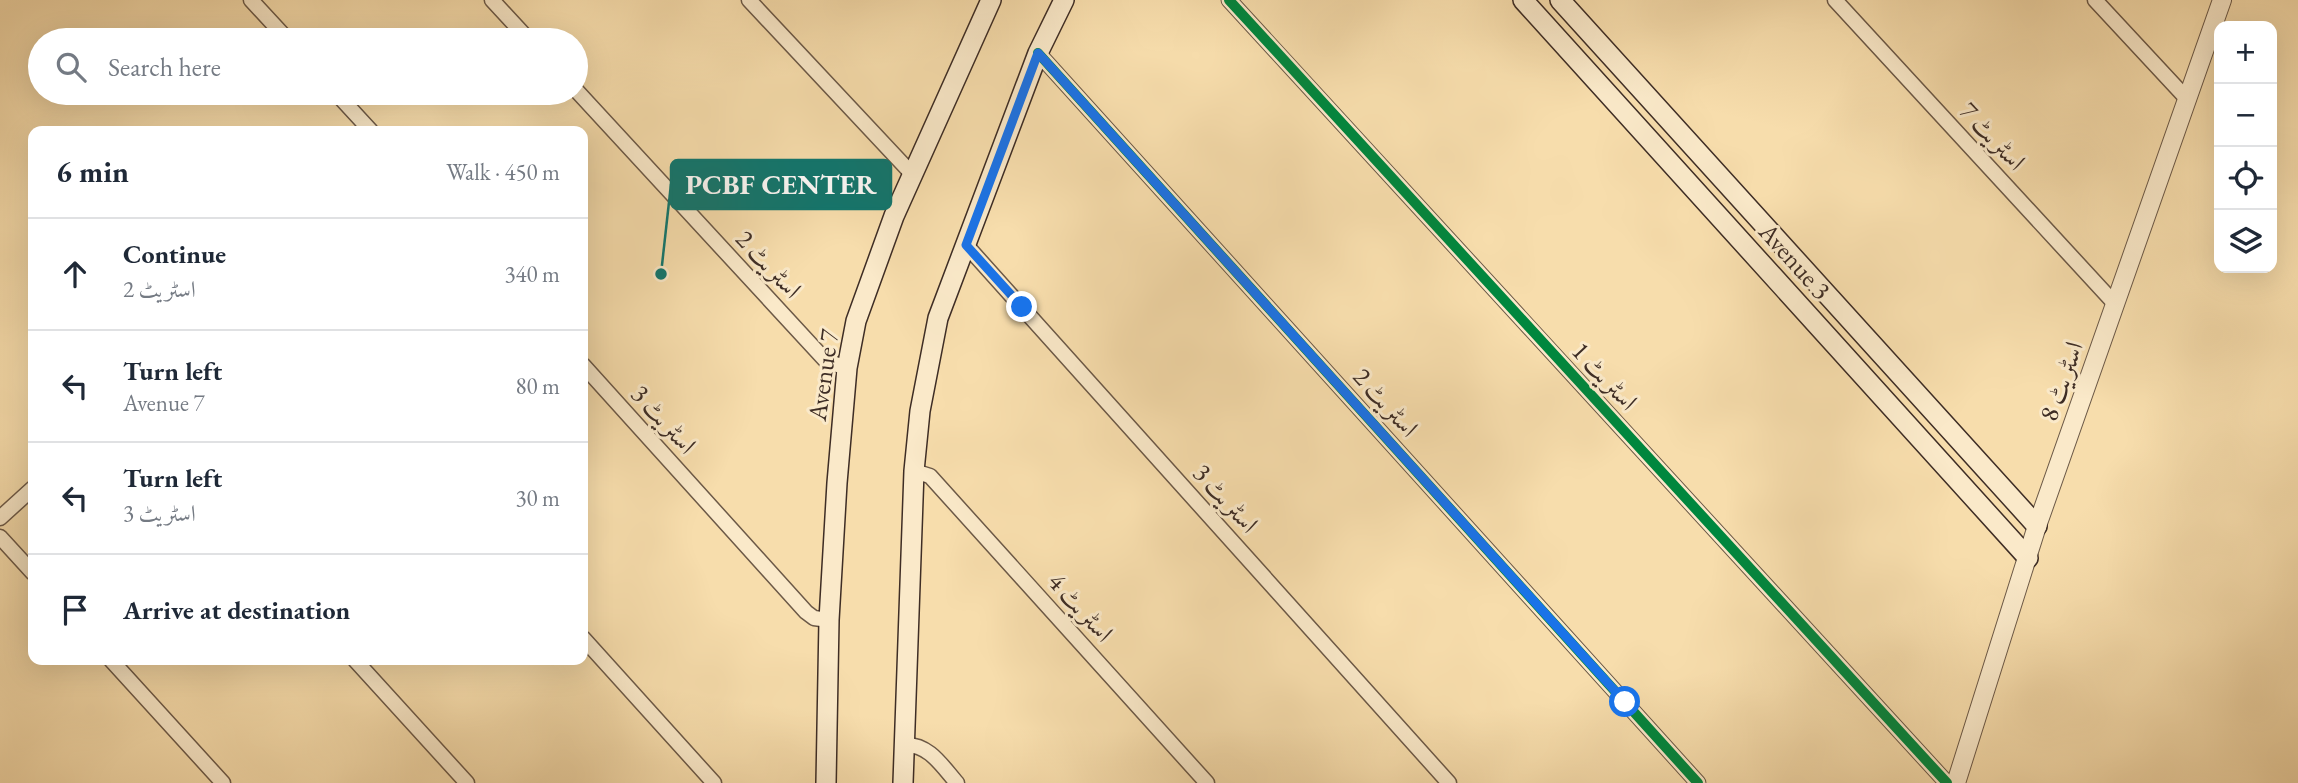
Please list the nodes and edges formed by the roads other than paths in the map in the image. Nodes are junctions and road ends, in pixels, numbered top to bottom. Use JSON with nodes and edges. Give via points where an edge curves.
{"nodes":[{"id":1,"x":251,"y":0,"type":"edge"},
{"id":2,"x":492,"y":0,"type":"edge"},
{"id":3,"x":749,"y":0,"type":"edge"},
{"id":4,"x":991,"y":0,"type":"edge"},
{"id":5,"x":1064,"y":0,"type":"edge"},
{"id":6,"x":1229,"y":0,"type":"edge"},
{"id":7,"x":1523,"y":0,"type":"edge"},
{"id":8,"x":1560,"y":0,"type":"edge"},
{"id":9,"x":1835,"y":0,"type":"edge"},
{"id":10,"x":2095,"y":0,"type":"edge"},
{"id":11,"x":2222,"y":0,"type":"edge"},
{"id":12,"x":277,"y":28,"type":"edge"},
{"id":13,"x":518,"y":28,"type":"edge"},
{"id":14,"x":1038,"y":53,"type":"junction"},
{"id":15,"x":2188,"y":100,"type":"junction"},
{"id":16,"x":588,"y":103,"type":"edge"},
{"id":17,"x":347,"y":105,"type":"edge"},
{"id":18,"x":366,"y":126,"type":"edge"},
{"id":19,"x":913,"y":175,"type":"junction"},
{"id":20,"x":966,"y":245,"type":"junction"},
{"id":21,"x":2116,"y":304,"type":"junction"},
{"id":22,"x":847,"y":368,"type":"junction"},
{"id":23,"x":588,"y":371,"type":"edge"},
{"id":24,"x":914,"y":471,"type":"junction"},
{"id":25,"x":28,"y":492,"type":"edge"},
{"id":26,"x":0,"y":517,"type":"edge"},
{"id":27,"x":2037,"y":526,"type":"junction"},
{"id":28,"x":0,"y":537,"type":"edge"},
{"id":29,"x":2028,"y":558,"type":"junction"},
{"id":30,"x":28,"y":568,"type":"edge"},
{"id":31,"x":829,"y":620,"type":"junction"},
{"id":32,"x":588,"y":644,"type":"edge"},
{"id":33,"x":116,"y":665,"type":"edge"},
{"id":34,"x":360,"y":665,"type":"edge"},
{"id":35,"x":905,"y":745,"type":"junction"},
{"id":36,"x":223,"y":783,"type":"edge"},
{"id":37,"x":467,"y":783,"type":"edge"},
{"id":38,"x":714,"y":783,"type":"edge"},
{"id":39,"x":826,"y":783,"type":"edge"},
{"id":40,"x":903,"y":783,"type":"edge"},
{"id":41,"x":957,"y":783,"type":"edge"},
{"id":42,"x":1207,"y":783,"type":"edge"},
{"id":43,"x":1449,"y":783,"type":"edge"},
{"id":44,"x":1698,"y":783,"type":"edge"},
{"id":45,"x":1947,"y":783,"type":"edge"},
{"id":46,"x":1956,"y":783,"type":"edge"}],
"edges":[{"from":1,"to":12,"type":"street"},
{"from":2,"to":13,"type":"street"},
{"from":3,"to":19,"type":"street"},
{"from":4,"to":19,"type":"main road","name":"Avenue 7"},
{"from":5,"to":14,"type":"main road"},
{"from":6,"to":45,"type":"street","name":"اسٹریٹ 1"},
{"from":7,"to":29,"type":"main road","name":"Avenue 3"},
{"from":8,"to":27,"type":"main road","name":"Avenue 3"},
{"from":9,"to":21,"type":"street","name":"اسٹریٹ 7"},
{"from":10,"to":15,"type":"street"},
{"from":11,"to":15,"type":"street","name":"اسٹریٹ 8"},
{"from":14,"to":20,"type":"main road"},
{"from":14,"to":44,"type":"street","name":"اسٹریٹ 2"},
{"from":15,"to":21,"type":"street","name":"اسٹریٹ 8"},
{"from":16,"to":22,"type":"street","name":"اسٹریٹ 2","via":[[826,362]]},
{"from":17,"to":18,"type":"street"},
{"from":19,"to":22,"type":"main road","name":"Avenue 7","via":[[860,310]]},
{"from":20,"to":24,"type":"main road","via":[[931,350]]},
{"from":20,"to":43,"type":"street","name":"اسٹریٹ 3"},
{"from":21,"to":27,"type":"street","name":"اسٹریٹ 8"},
{"from":22,"to":31,"type":"main road","name":"Avenue 7"},
{"from":23,"to":31,"type":"street","name":"اسٹریٹ 3","via":[[806,612]]},
{"from":24,"to":35,"type":"main road"},
{"from":24,"to":42,"type":"street","name":"اسٹریٹ 4","via":[[930,476]]},
{"from":25,"to":26,"type":"street"},
{"from":27,"to":29,"type":"street","name":"اسٹریٹ 8"},
{"from":28,"to":30,"type":"street"},
{"from":29,"to":46,"type":"street","name":"اسٹریٹ 8"},
{"from":31,"to":39,"type":"main road","name":"Avenue 7"},
{"from":32,"to":38,"type":"street"},
{"from":33,"to":36,"type":"street"},
{"from":34,"to":37,"type":"street"},
{"from":35,"to":40,"type":"main road"},
{"from":35,"to":41,"type":"street","via":[[929,751]]}]}
